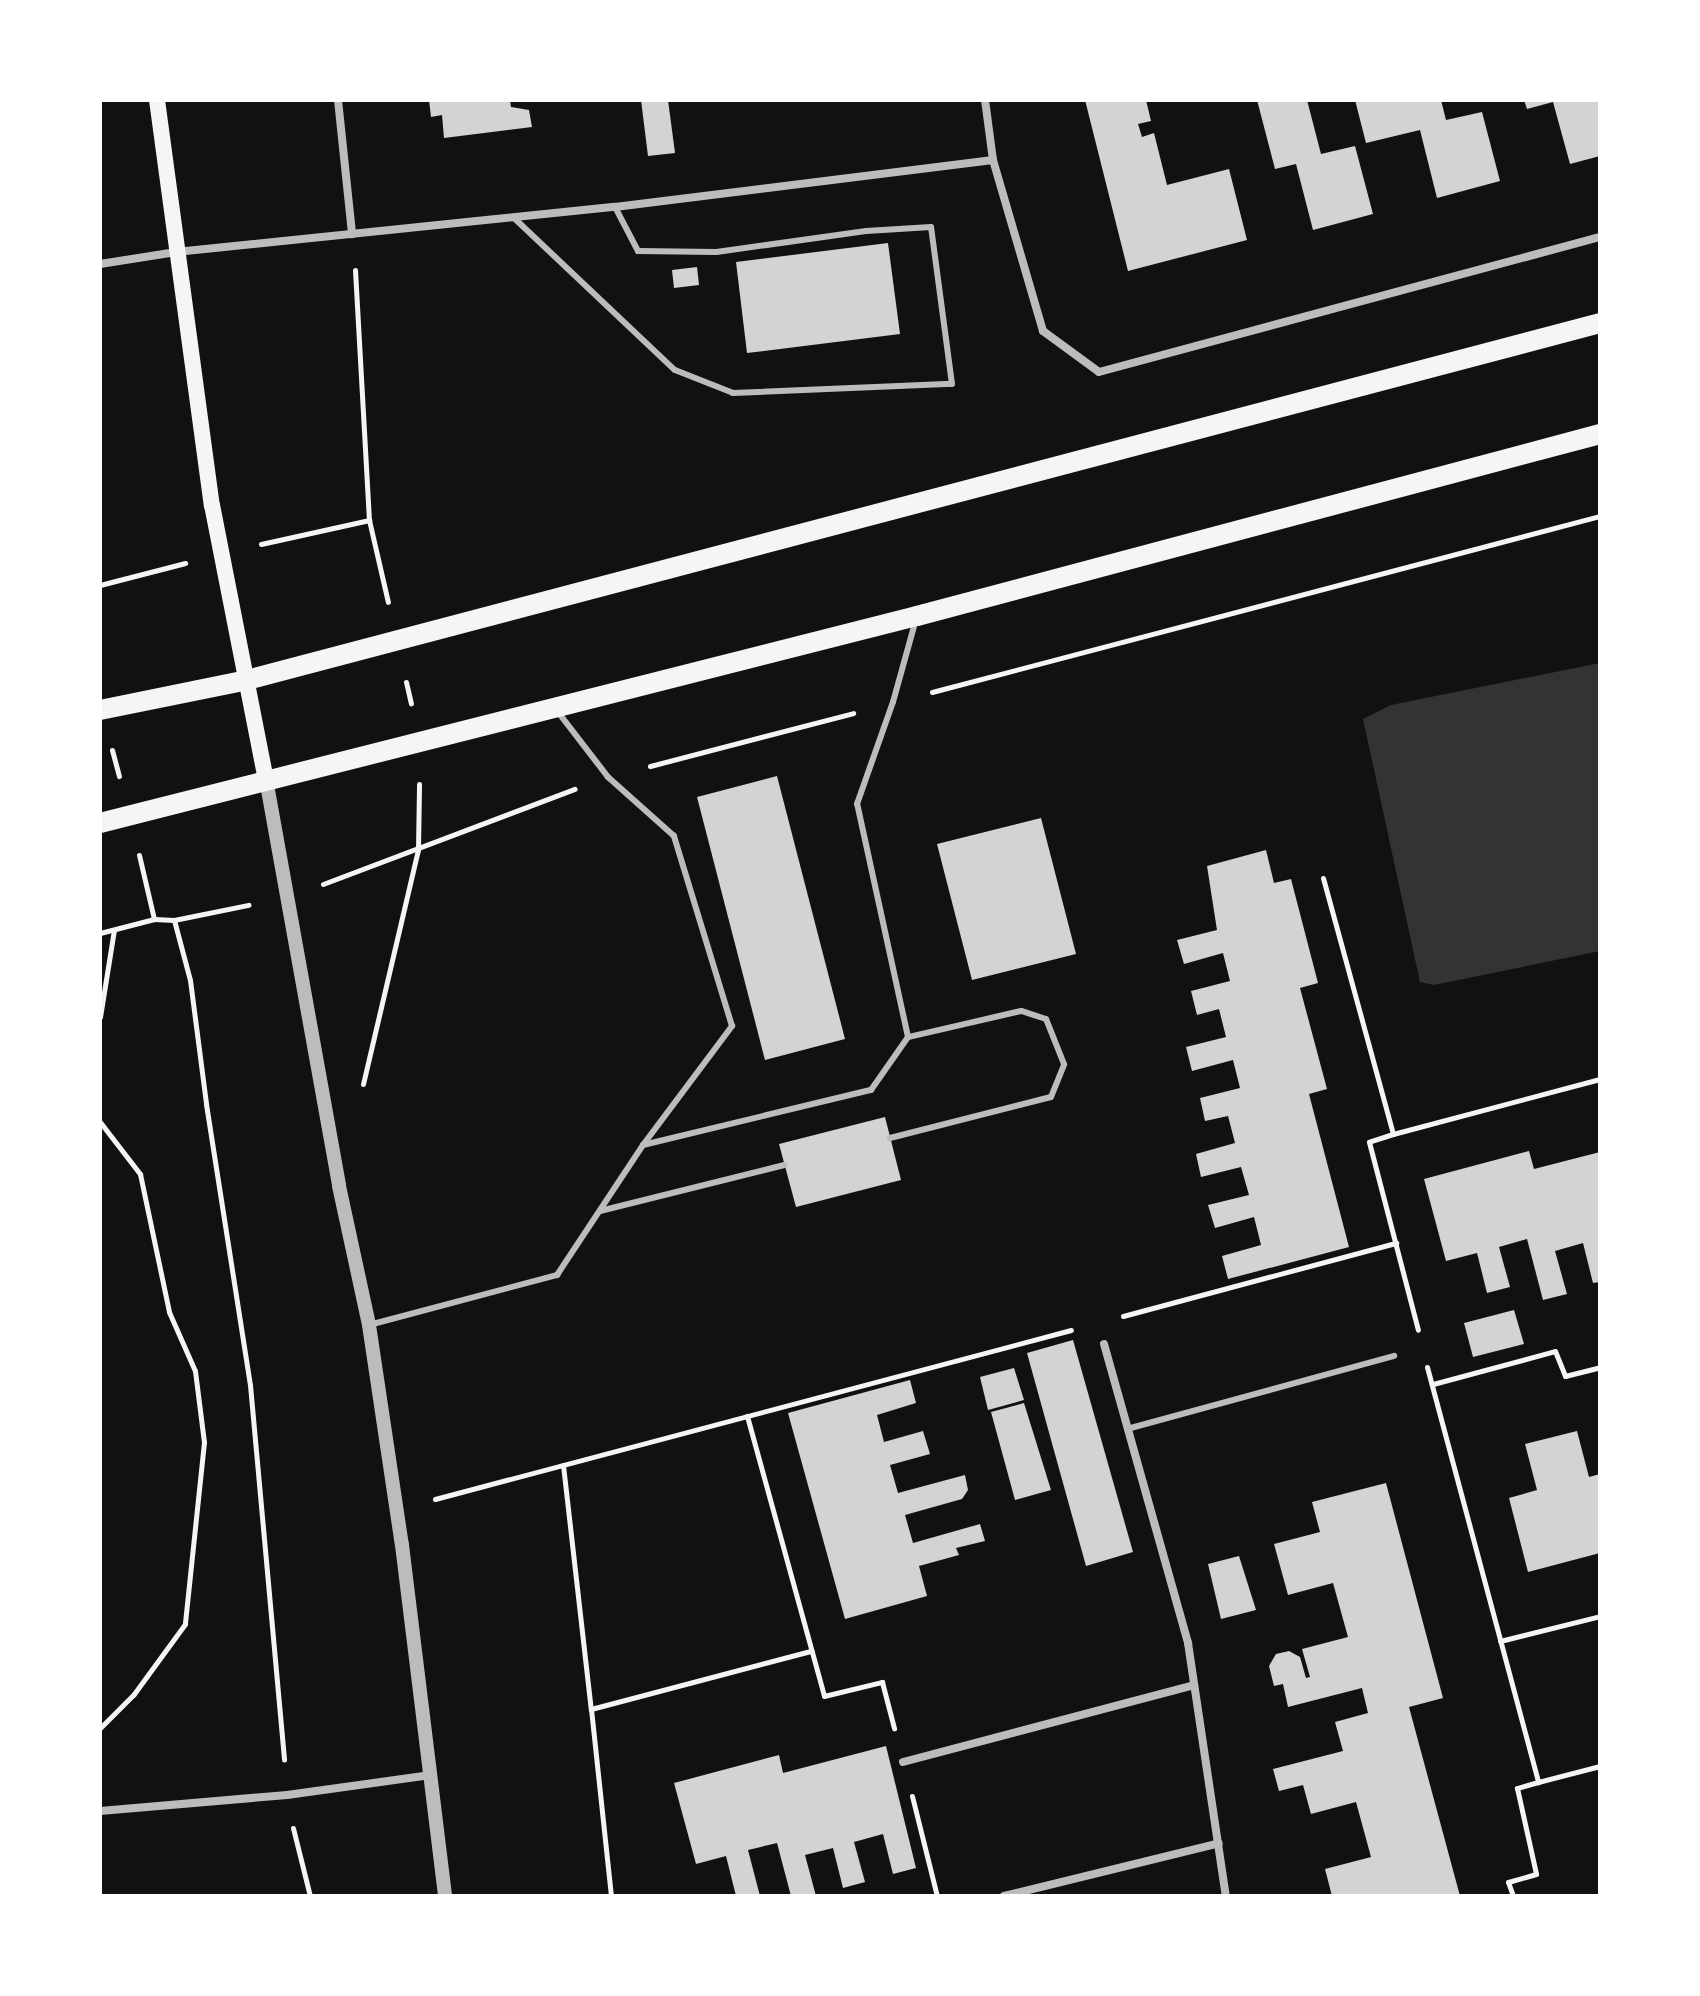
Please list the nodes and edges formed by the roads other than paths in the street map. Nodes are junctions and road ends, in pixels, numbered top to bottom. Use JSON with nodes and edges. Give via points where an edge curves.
{"nodes":[{"id":1,"x":157,"y":100,"type":"edge"},
{"id":2,"x":338,"y":100,"type":"edge"},
{"id":3,"x":985,"y":100,"type":"edge"},
{"id":4,"x":993,"y":160,"type":"junction"},
{"id":5,"x":615,"y":207,"type":"junction"},
{"id":6,"x":514,"y":218,"type":"junction"},
{"id":7,"x":352,"y":234,"type":"junction"},
{"id":8,"x":1600,"y":237,"type":"edge"},
{"id":9,"x":176,"y":252,"type":"junction"},
{"id":10,"x":100,"y":264,"type":"edge"},
{"id":11,"x":1600,"y":323,"type":"edge"},
{"id":12,"x":1600,"y":434,"type":"edge"},
{"id":13,"x":917,"y":616,"type":"junction"},
{"id":14,"x":247,"y":680,"type":"junction"},
{"id":15,"x":554,"y":706,"type":"junction"},
{"id":16,"x":100,"y":710,"type":"edge"},
{"id":17,"x":266,"y":779,"type":"junction"},
{"id":18,"x":100,"y":823,"type":"edge"},
{"id":19,"x":908,"y":1037,"type":"junction"},
{"id":20,"x":890,"y":1138,"type":"dead end"},
{"id":21,"x":643,"y":1145,"type":"junction"},
{"id":22,"x":784,"y":1165,"type":"dead end"},
{"id":23,"x":600,"y":1211,"type":"junction"},
{"id":24,"x":369,"y":1325,"type":"junction"},
{"id":25,"x":1104,"y":1344,"type":"dead end"},
{"id":26,"x":1394,"y":1356,"type":"dead end"},
{"id":27,"x":1127,"y":1429,"type":"junction"},
{"id":28,"x":1194,"y":1685,"type":"junction"},
{"id":29,"x":903,"y":1762,"type":"road end"},
{"id":30,"x":431,"y":1775,"type":"junction"},
{"id":31,"x":100,"y":1811,"type":"edge"},
{"id":32,"x":1219,"y":1843,"type":"junction"},
{"id":33,"x":445,"y":1896,"type":"edge"},
{"id":34,"x":1004,"y":1896,"type":"edge"},
{"id":35,"x":1226,"y":1896,"type":"edge"}],
"edges":[{"from":1,"to":9,"type":"main road"},
{"from":2,"to":7,"type":"street"},
{"from":3,"to":4,"type":"street"},
{"from":4,"to":5,"type":"street"},
{"from":4,"to":8,"type":"street","via":[[1043,331],[1099,372]]},
{"from":5,"to":6,"type":"street"},
{"from":5,"to":6,"type":"lane","via":[[638,251],[716,252],[931,227],[952,384],[733,393],[675,370]]},
{"from":6,"to":7,"type":"street"},
{"from":7,"to":9,"type":"street"},
{"from":9,"to":10,"type":"street"},
{"from":9,"to":14,"type":"main road","via":[[212,505]]},
{"from":11,"to":14,"type":"main road"},
{"from":12,"to":13,"type":"main road"},
{"from":13,"to":15,"type":"main road"},
{"from":13,"to":19,"type":"lane","via":[[857,804]]},
{"from":14,"to":16,"type":"main road"},
{"from":14,"to":17,"type":"main road"},
{"from":15,"to":17,"type":"main road"},
{"from":15,"to":21,"type":"lane","via":[[608,777],[674,836],[732,1026]]},
{"from":17,"to":18,"type":"main road"},
{"from":17,"to":24,"type":"street"},
{"from":19,"to":20,"type":"lane","via":[[1021,1011],[1046,1019],[1064,1064],[1051,1097]]},
{"from":19,"to":21,"type":"lane","via":[[871,1090]]},
{"from":21,"to":23,"type":"lane"},
{"from":22,"to":23,"type":"lane"},
{"from":23,"to":24,"type":"lane","via":[[557,1275]]},
{"from":24,"to":30,"type":"street"},
{"from":25,"to":27,"type":"street"},
{"from":26,"to":27,"type":"lane"},
{"from":27,"to":28,"type":"street","via":[[1188,1643]]},
{"from":28,"to":29,"type":"street"},
{"from":28,"to":32,"type":"street"},
{"from":30,"to":31,"type":"street","via":[[287,1795]]},
{"from":30,"to":33,"type":"street"},
{"from":32,"to":34,"type":"street"},
{"from":32,"to":35,"type":"street"}]}
